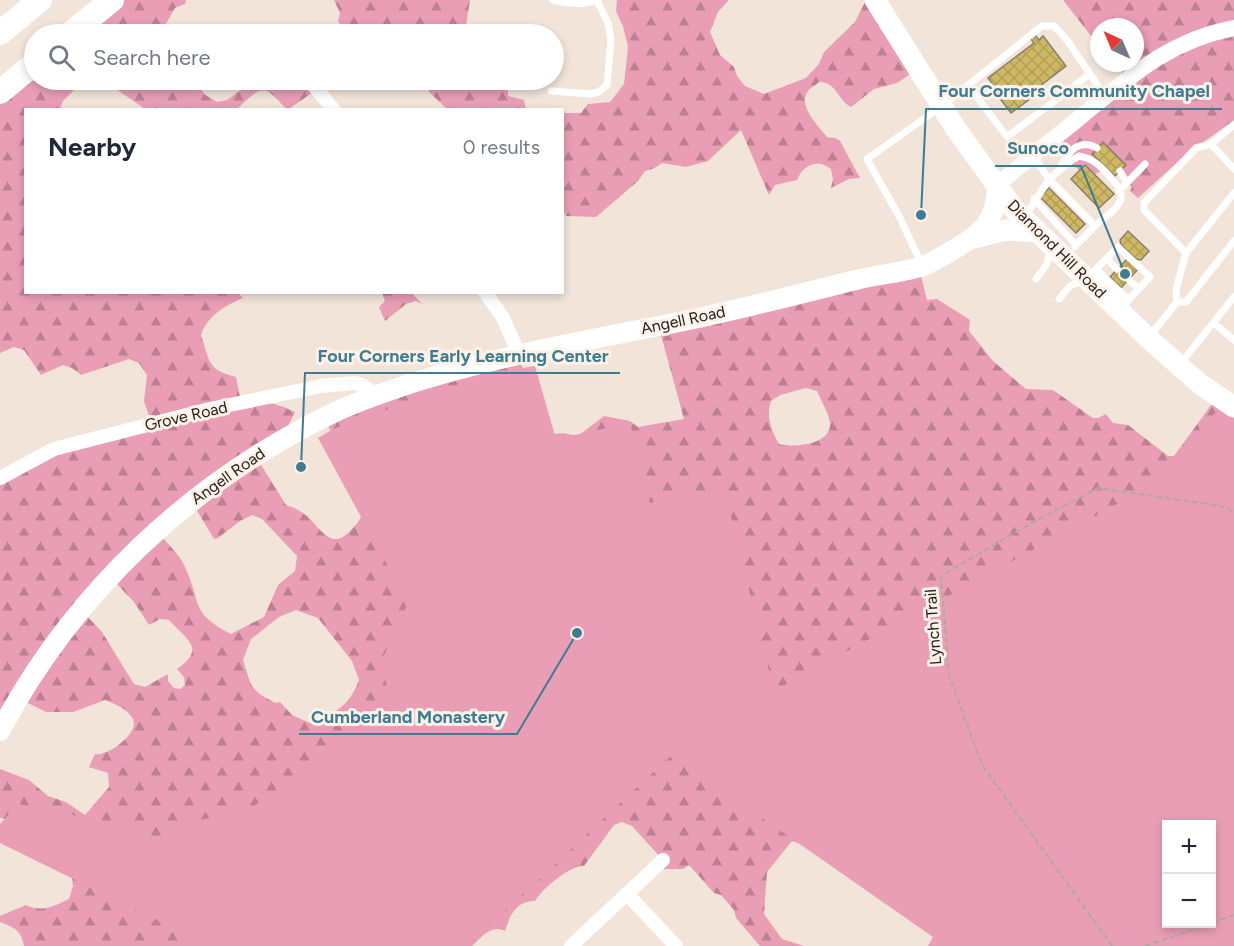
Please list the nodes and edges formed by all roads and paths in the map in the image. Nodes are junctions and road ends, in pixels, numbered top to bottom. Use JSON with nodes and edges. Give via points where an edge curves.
{"nodes":[{"id":1,"x":40,"y":0,"type":"edge"},
{"id":2,"x":112,"y":0,"type":"edge"},
{"id":3,"x":553,"y":0,"type":"edge"},
{"id":4,"x":598,"y":0,"type":"edge"},
{"id":5,"x":875,"y":0,"type":"edge"},
{"id":6,"x":82,"y":24,"type":"edge"},
{"id":7,"x":1234,"y":28,"type":"edge"},
{"id":8,"x":0,"y":33,"type":"edge"},
{"id":9,"x":24,"y":72,"type":"edge"},
{"id":10,"x":1090,"y":74,"type":"junction"},
{"id":11,"x":968,"y":85,"type":"junction"},
{"id":12,"x":317,"y":90,"type":"edge"},
{"id":13,"x":551,"y":91,"type":"dead end"},
{"id":14,"x":0,"y":92,"type":"edge"},
{"id":15,"x":1105,"y":96,"type":"junction"},
{"id":16,"x":942,"y":106,"type":"junction"},
{"id":17,"x":332,"y":108,"type":"edge"},
{"id":18,"x":1234,"y":125,"type":"edge"},
{"id":19,"x":1211,"y":144,"type":"junction"},
{"id":20,"x":1097,"y":148,"type":"dead end"},
{"id":21,"x":1032,"y":154,"type":"junction"},
{"id":22,"x":1145,"y":164,"type":"dead end"},
{"id":23,"x":1234,"y":169,"type":"edge"},
{"id":24,"x":1058,"y":171,"type":"junction"},
{"id":25,"x":1120,"y":171,"type":"dead end"},
{"id":26,"x":1049,"y":179,"type":"junction"},
{"id":27,"x":1127,"y":183,"type":"junction"},
{"id":28,"x":997,"y":186,"type":"junction"},
{"id":29,"x":1119,"y":191,"type":"junction"},
{"id":30,"x":1234,"y":194,"type":"edge"},
{"id":31,"x":1034,"y":199,"type":"junction"},
{"id":32,"x":1095,"y":226,"type":"junction"},
{"id":33,"x":1055,"y":232,"type":"junction"},
{"id":34,"x":974,"y":238,"type":"junction"},
{"id":35,"x":1234,"y":241,"type":"edge"},
{"id":36,"x":1186,"y":253,"type":"junction"},
{"id":37,"x":1107,"y":259,"type":"junction"},
{"id":38,"x":922,"y":266,"type":"junction"},
{"id":39,"x":1117,"y":269,"type":"dead end"},
{"id":40,"x":1091,"y":274,"type":"junction"},
{"id":41,"x":1036,"y":279,"type":"dead end"},
{"id":42,"x":1129,"y":280,"type":"dead end"},
{"id":43,"x":1139,"y":290,"type":"junction"},
{"id":44,"x":486,"y":294,"type":"edge"},
{"id":45,"x":1234,"y":297,"type":"edge"},
{"id":46,"x":1059,"y":299,"type":"dead end"},
{"id":47,"x":1177,"y":302,"type":"junction"},
{"id":48,"x":1124,"y":305,"type":"junction"},
{"id":49,"x":1214,"y":322,"type":"junction"},
{"id":50,"x":1148,"y":338,"type":"junction"},
{"id":51,"x":1234,"y":340,"type":"edge"},
{"id":52,"x":519,"y":354,"type":"junction"},
{"id":53,"x":1179,"y":366,"type":"junction"},
{"id":54,"x":376,"y":394,"type":"junction"},
{"id":55,"x":1234,"y":407,"type":"edge"},
{"id":56,"x":0,"y":478,"type":"edge"},
{"id":57,"x":1234,"y":512,"type":"edge"},
{"id":58,"x":0,"y":731,"type":"edge"},
{"id":59,"x":663,"y":860,"type":"dead end"},
{"id":60,"x":627,"y":894,"type":"junction"},
{"id":61,"x":1234,"y":915,"type":"edge"},
{"id":62,"x":1216,"y":921,"type":"edge"},
{"id":63,"x":1197,"y":928,"type":"edge"},
{"id":64,"x":571,"y":946,"type":"edge"},
{"id":65,"x":676,"y":946,"type":"edge"},
{"id":66,"x":1112,"y":946,"type":"edge"},
{"id":67,"x":1145,"y":946,"type":"edge"}],
"edges":[{"from":1,"to":8,"type":"highway"},
{"from":2,"to":6,"type":"highway"},
{"from":3,"to":4,"type":"lane"},
{"from":4,"to":13,"type":"lane","via":[[611,39],[606,85],[590,94]]},
{"from":5,"to":16,"type":"main road","name":"Diamond Hill Road"},
{"from":7,"to":15,"type":"street","via":[[1177,45]]},
{"from":9,"to":14,"type":"highway"},
{"from":10,"to":11,"type":"lane","via":[[1054,26],[1042,26]]},
{"from":10,"to":11,"type":"lane","via":[[1007,137]]},
{"from":10,"to":15,"type":"lane"},
{"from":11,"to":16,"type":"lane"},
{"from":12,"to":17,"type":"street"},
{"from":15,"to":21,"type":"street"},
{"from":16,"to":28,"type":"main road","name":"Diamond Hill Road"},
{"from":16,"to":38,"type":"lane","via":[[867,159]]},
{"from":18,"to":19,"type":"lane"},
{"from":19,"to":23,"type":"lane"},
{"from":19,"to":36,"type":"lane","via":[[1196,148],[1144,203],[1144,210]]},
{"from":20,"to":24,"type":"lane","via":[[1088,143],[1078,146],[1066,156]]},
{"from":21,"to":26,"type":"lane"},
{"from":21,"to":28,"type":"street"},
{"from":22,"to":27,"type":"lane"},
{"from":24,"to":26,"type":"lane"},
{"from":24,"to":29,"type":"lane","via":[[1079,156],[1092,159]]},
{"from":25,"to":27,"type":"lane"},
{"from":26,"to":31,"type":"lane"},
{"from":26,"to":32,"type":"lane","via":[[1060,195]]},
{"from":27,"to":29,"type":"lane"},
{"from":28,"to":33,"type":"main road","name":"Diamond Hill Road"},
{"from":28,"to":34,"type":"main road","name":"Angell Road","via":[[992,218]]},
{"from":29,"to":32,"type":"lane","via":[[1121,199],[1116,207]]},
{"from":30,"to":36,"type":"lane"},
{"from":31,"to":33,"type":"lane"},
{"from":31,"to":33,"type":"lane","via":[[1046,208]]},
{"from":32,"to":33,"type":"lane"},
{"from":33,"to":34,"type":"main road","via":[[1006,230]]},
{"from":33,"to":40,"type":"main road","name":"Diamond Hill Road"},
{"from":33,"to":41,"type":"lane","via":[[1047,264]]},
{"from":34,"to":38,"type":"main road","name":"Angell Road"},
{"from":35,"to":47,"type":"lane","via":[[1186,302]]},
{"from":36,"to":47,"type":"lane","via":[[1176,290]]},
{"from":37,"to":39,"type":"lane"},
{"from":37,"to":40,"type":"lane"},
{"from":37,"to":43,"type":"lane","via":[[1118,247],[1150,278]]},
{"from":38,"to":52,"type":"main road","name":"Angell Road","via":[[681,322]]},
{"from":40,"to":46,"type":"lane","via":[[1070,286]]},
{"from":40,"to":48,"type":"main road","name":"Diamond Hill Road"},
{"from":42,"to":43,"type":"lane"},
{"from":43,"to":48,"type":"lane"},
{"from":44,"to":52,"type":"street","via":[[503,318]]},
{"from":45,"to":49,"type":"lane"},
{"from":47,"to":50,"type":"lane"},
{"from":48,"to":50,"type":"main road","name":"Diamond Hill Road"},
{"from":49,"to":51,"type":"lane"},
{"from":49,"to":53,"type":"lane"},
{"from":50,"to":53,"type":"main road","name":"Diamond Hill Road"},
{"from":52,"to":54,"type":"main road","name":"Angell Road"},
{"from":53,"to":55,"type":"main road","name":"Diamond Hill Road"},
{"from":54,"to":56,"type":"street","name":"Grove Road","via":[[355,383],[210,409],[54,449]]},
{"from":54,"to":58,"type":"main road","name":"Angell Road","via":[[271,446],[192,500],[161,527],[76,615],[39,665]]},
{"from":57,"to":66,"type":"path","name":"Lynch Trail","via":[[1221,506],[1098,488],[941,576],[949,675],[982,765]]},
{"from":59,"to":60,"type":"street"},
{"from":60,"to":64,"type":"street"},
{"from":60,"to":65,"type":"street"},
{"from":61,"to":62,"type":"path"},
{"from":63,"to":67,"type":"path"}]}
